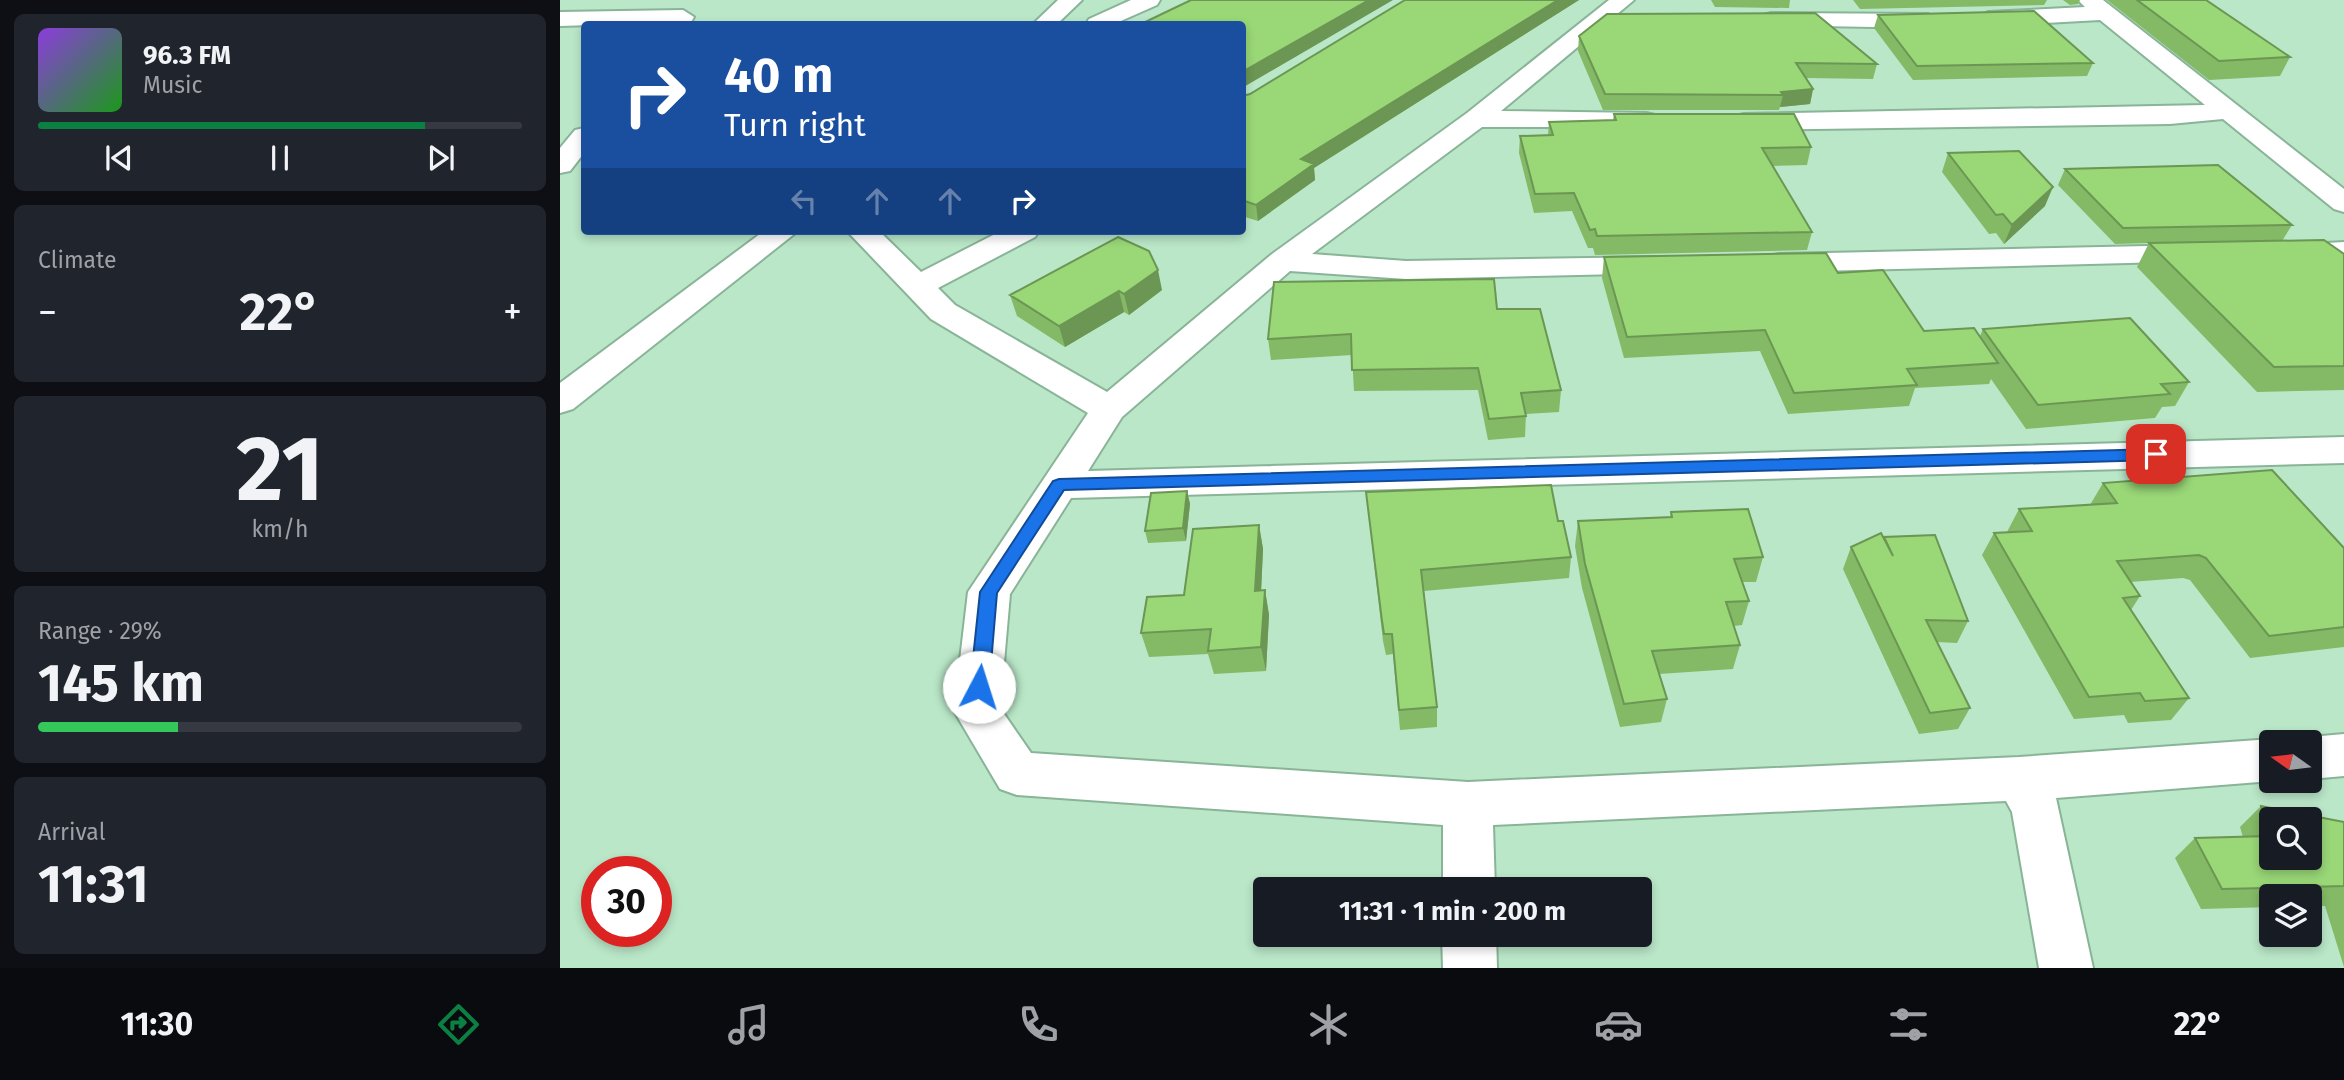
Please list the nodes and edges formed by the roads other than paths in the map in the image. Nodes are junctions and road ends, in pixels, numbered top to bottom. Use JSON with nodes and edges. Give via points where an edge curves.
{"nodes":[{"id":1,"x":1071,"y":0,"type":"edge"},
{"id":2,"x":1149,"y":0,"type":"edge"},
{"id":3,"x":2097,"y":6,"type":"edge"},
{"id":4,"x":1624,"y":10,"type":"edge"},
{"id":5,"x":685,"y":14,"type":"edge"},
{"id":6,"x":560,"y":19,"type":"edge"},
{"id":7,"x":1749,"y":20,"type":"edge"},
{"id":8,"x":1971,"y":20,"type":"edge"},
{"id":9,"x":1047,"y":21,"type":"edge"},
{"id":10,"x":1104,"y":21,"type":"edge"},
{"id":11,"x":1944,"y":21,"type":"edge"},
{"id":12,"x":2230,"y":111,"type":"junction"},
{"id":13,"x":1476,"y":119,"type":"junction"},
{"id":14,"x":1677,"y":121,"type":"edge"},
{"id":15,"x":1718,"y":122,"type":"edge"},
{"id":16,"x":581,"y":140,"type":"edge"},
{"id":17,"x":560,"y":165,"type":"edge"},
{"id":18,"x":2344,"y":203,"type":"edge"},
{"id":19,"x":778,"y":235,"type":"edge"},
{"id":20,"x":866,"y":235,"type":"edge"},
{"id":21,"x":1016,"y":235,"type":"edge"},
{"id":22,"x":2344,"y":251,"type":"edge"},
{"id":23,"x":2260,"y":253,"type":"edge"},
{"id":24,"x":2218,"y":254,"type":"edge"},
{"id":25,"x":1283,"y":261,"type":"junction"},
{"id":26,"x":1748,"y":264,"type":"edge"},
{"id":27,"x":1680,"y":265,"type":"edge"},
{"id":28,"x":918,"y":286,"type":"junction"},
{"id":29,"x":560,"y":401,"type":"edge"},
{"id":30,"x":1109,"y":409,"type":"junction"},
{"id":31,"x":2344,"y":450,"type":"edge"},
{"id":32,"x":1059,"y":485,"type":"junction"},
{"id":33,"x":2344,"y":755,"type":"edge"},
{"id":34,"x":2322,"y":757,"type":"edge"},
{"id":35,"x":2259,"y":762,"type":"edge"},
{"id":36,"x":2019,"y":779,"type":"junction"},
{"id":37,"x":1468,"y":804,"type":"junction"},
{"id":38,"x":1469,"y":877,"type":"edge"},
{"id":39,"x":1469,"y":947,"type":"edge"},
{"id":40,"x":1470,"y":968,"type":"edge"},
{"id":41,"x":2066,"y":968,"type":"edge"}],
"edges":[{"from":1,"to":9,"type":"street"},
{"from":2,"to":10,"type":"street"},
{"from":3,"to":8,"type":"street"},
{"from":3,"to":12,"type":"street"},
{"from":4,"to":13,"type":"street"},
{"from":5,"to":6,"type":"street"},
{"from":7,"to":11,"type":"street"},
{"from":12,"to":15,"type":"street","via":[[2170,116]]},
{"from":12,"to":18,"type":"street"},
{"from":13,"to":14,"type":"street"},
{"from":13,"to":25,"type":"street"},
{"from":16,"to":17,"type":"street"},
{"from":19,"to":29,"type":"street"},
{"from":20,"to":28,"type":"street"},
{"from":21,"to":28,"type":"street"},
{"from":22,"to":23,"type":"street"},
{"from":24,"to":26,"type":"street"},
{"from":25,"to":27,"type":"street","via":[[1406,270]]},
{"from":25,"to":30,"type":"street"},
{"from":28,"to":30,"type":"street","via":[[943,312]]},
{"from":30,"to":32,"type":"street"},
{"from":31,"to":32,"type":"street"},
{"from":32,"to":37,"type":"street","via":[[989,592],[977,711],[1017,774]]},
{"from":33,"to":34,"type":"street"},
{"from":35,"to":36,"type":"street"},
{"from":36,"to":37,"type":"street"},
{"from":36,"to":41,"type":"street","via":[[2036,808]]},
{"from":37,"to":38,"type":"street"},
{"from":39,"to":40,"type":"street"}]}
